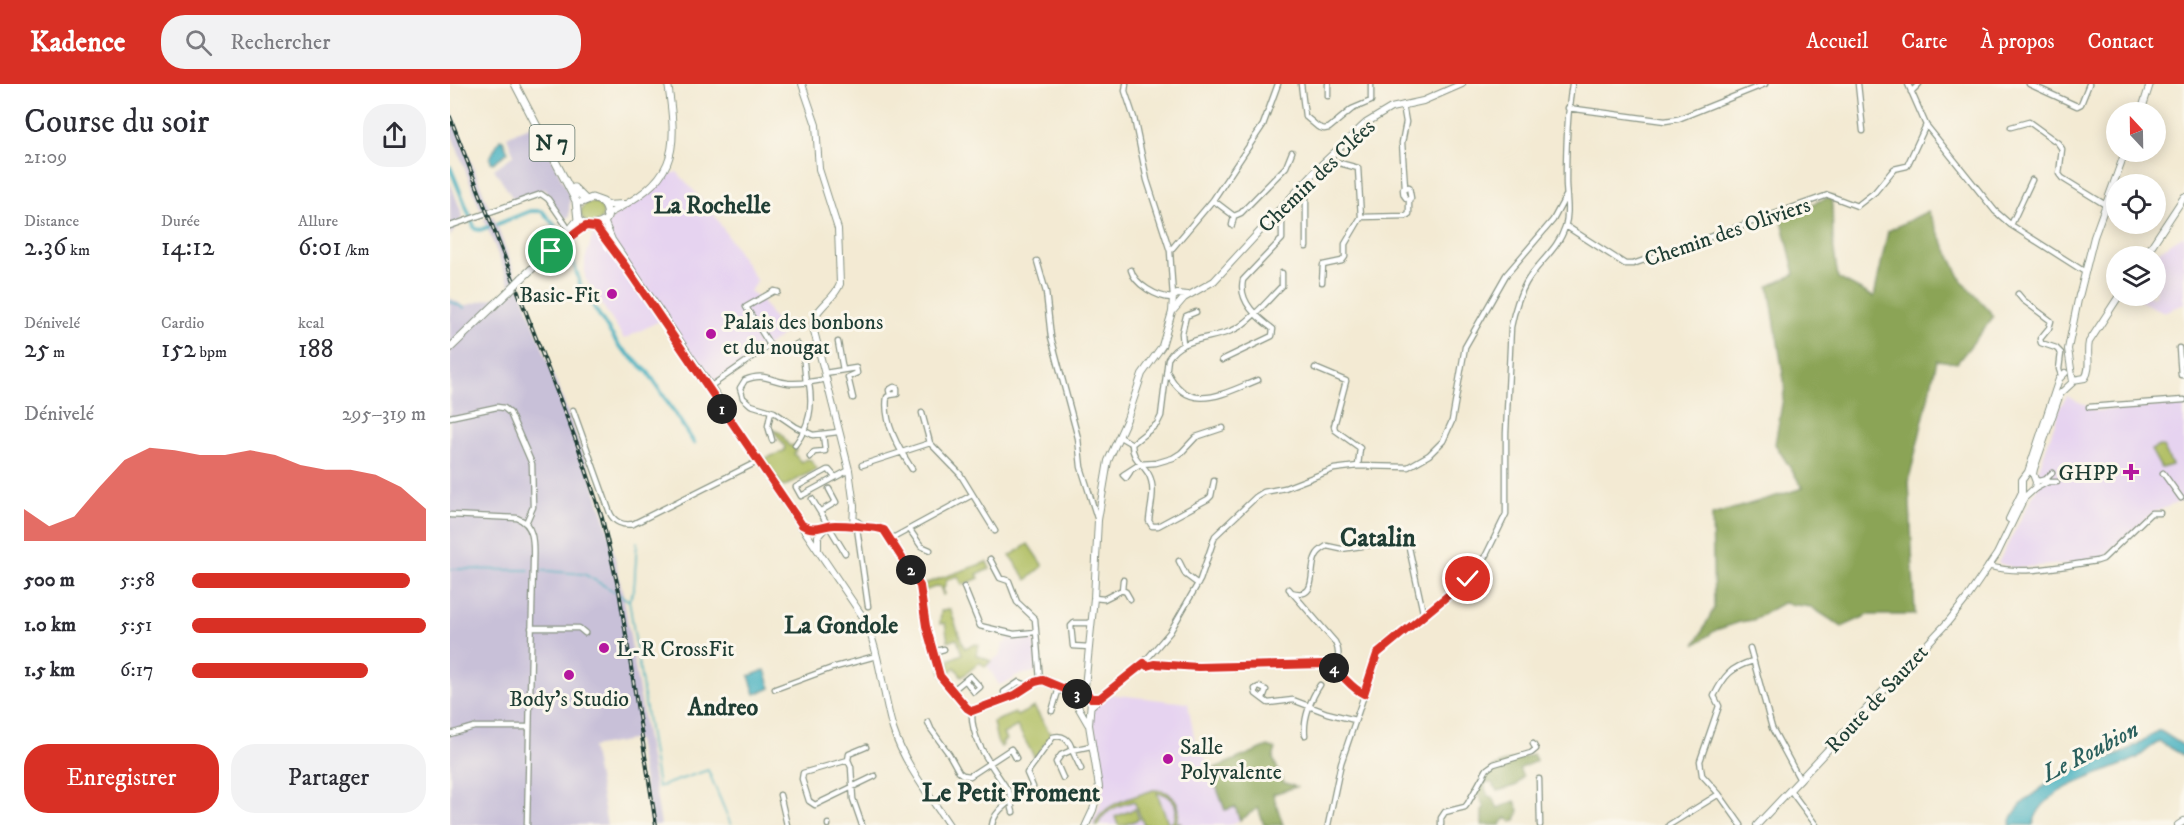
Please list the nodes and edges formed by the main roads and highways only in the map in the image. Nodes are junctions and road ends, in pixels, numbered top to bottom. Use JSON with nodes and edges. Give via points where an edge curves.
{"nodes":[{"id":1,"x":515,"y":84,"type":"edge"},
{"id":2,"x":520,"y":84,"type":"edge"},
{"id":3,"x":668,"y":84,"type":"edge"},
{"id":4,"x":802,"y":84,"type":"edge"},
{"id":5,"x":1462,"y":84,"type":"edge"},
{"id":6,"x":2150,"y":84,"type":"edge"},
{"id":7,"x":2144,"y":102,"type":"edge"},
{"id":8,"x":2121,"y":162,"type":"edge"},
{"id":9,"x":2184,"y":197,"type":"edge"},
{"id":10,"x":585,"y":199,"type":"junction"},
{"id":11,"x":628,"y":204,"type":"junction"},
{"id":12,"x":605,"y":205,"type":"junction"},
{"id":13,"x":578,"y":206,"type":"junction"},
{"id":14,"x":605,"y":218,"type":"junction"},
{"id":15,"x":578,"y":220,"type":"junction"},
{"id":16,"x":586,"y":226,"type":"junction"},
{"id":17,"x":596,"y":227,"type":"junction"},
{"id":18,"x":2152,"y":246,"type":"edge"},
{"id":19,"x":551,"y":251,"type":"junction"},
{"id":20,"x":2113,"y":306,"type":"edge"},
{"id":21,"x":450,"y":348,"type":"edge"},
{"id":22,"x":2068,"y":376,"type":"junction"},
{"id":23,"x":2059,"y":384,"type":"junction"},
{"id":24,"x":2065,"y":389,"type":"junction"},
{"id":25,"x":749,"y":447,"type":"junction"},
{"id":26,"x":2032,"y":477,"type":"junction"},
{"id":27,"x":2028,"y":490,"type":"junction"},
{"id":28,"x":813,"y":535,"type":"junction"},
{"id":29,"x":1082,"y":696,"type":"junction"},
{"id":30,"x":1088,"y":709,"type":"junction"},
{"id":31,"x":2184,"y":821,"type":"edge"},
{"id":32,"x":949,"y":825,"type":"edge"},
{"id":33,"x":1086,"y":825,"type":"edge"},
{"id":34,"x":1757,"y":825,"type":"edge"},
{"id":35,"x":2178,"y":825,"type":"edge"}],
"edges":[{"from":1,"to":13,"type":"main road","number":"N 7"},
{"from":2,"to":10,"type":"main road","number":"N 7","via":[[569,180]]},
{"from":3,"to":11,"type":"main road","via":[[674,126],[669,159],[655,184]]},
{"from":4,"to":28,"type":"main road","via":[[816,126],[817,159],[838,229],[840,284],[818,311],[813,327],[849,470],[856,525],[827,526]]},
{"from":5,"to":29,"type":"main road","name":"Chemin des Clées","via":[[1423,101],[1391,108],[1366,123],[1320,166],[1214,281],[1176,298],[1162,346],[1142,374],[1108,461],[1098,520],[1094,598]]},
{"from":6,"to":7,"type":"main road"},
{"from":8,"to":22,"type":"main road","via":[[2104,204],[2065,347]]},
{"from":9,"to":18,"type":"main road"},
{"from":10,"to":12,"type":"main road","via":[[596,198]]},
{"from":10,"to":13,"type":"main road"},
{"from":11,"to":12,"type":"main road"},
{"from":11,"to":14,"type":"main road"},
{"from":12,"to":14,"type":"main road"},
{"from":13,"to":15,"type":"main road"},
{"from":14,"to":17,"type":"main road"},
{"from":14,"to":25,"type":"main road","via":[[612,240]]},
{"from":15,"to":16,"type":"main road"},
{"from":15,"to":19,"type":"main road"},
{"from":16,"to":17,"type":"main road"},
{"from":16,"to":19,"type":"main road"},
{"from":17,"to":25,"type":"main road"},
{"from":19,"to":21,"type":"main road","bridge":true},
{"from":20,"to":22,"type":"main road","via":[[2087,349],[2088,374],[2085,378]]},
{"from":22,"to":23,"type":"main road"},
{"from":22,"to":24,"type":"main road","via":[[2070,387]]},
{"from":23,"to":24,"type":"main road"},
{"from":23,"to":26,"type":"main road"},
{"from":24,"to":26,"type":"main road"},
{"from":25,"to":28,"type":"main road","via":[[796,517]]},
{"from":26,"to":27,"type":"main road"},
{"from":26,"to":27,"type":"main road","via":[[2021,483]]},
{"from":27,"to":34,"type":"main road","name":"Route de Sauzet","via":[[1996,554],[1947,623]]},
{"from":28,"to":32,"type":"main road","via":[[819,551],[866,622],[899,743]]},
{"from":29,"to":30,"type":"main road"},
{"from":29,"to":30,"type":"main road","via":[[1078,708]]},
{"from":29,"to":30,"type":"main road","via":[[1100,698]]},
{"from":30,"to":33,"type":"main road","via":[[1099,787]]},
{"from":31,"to":35,"type":"main road"}]}
